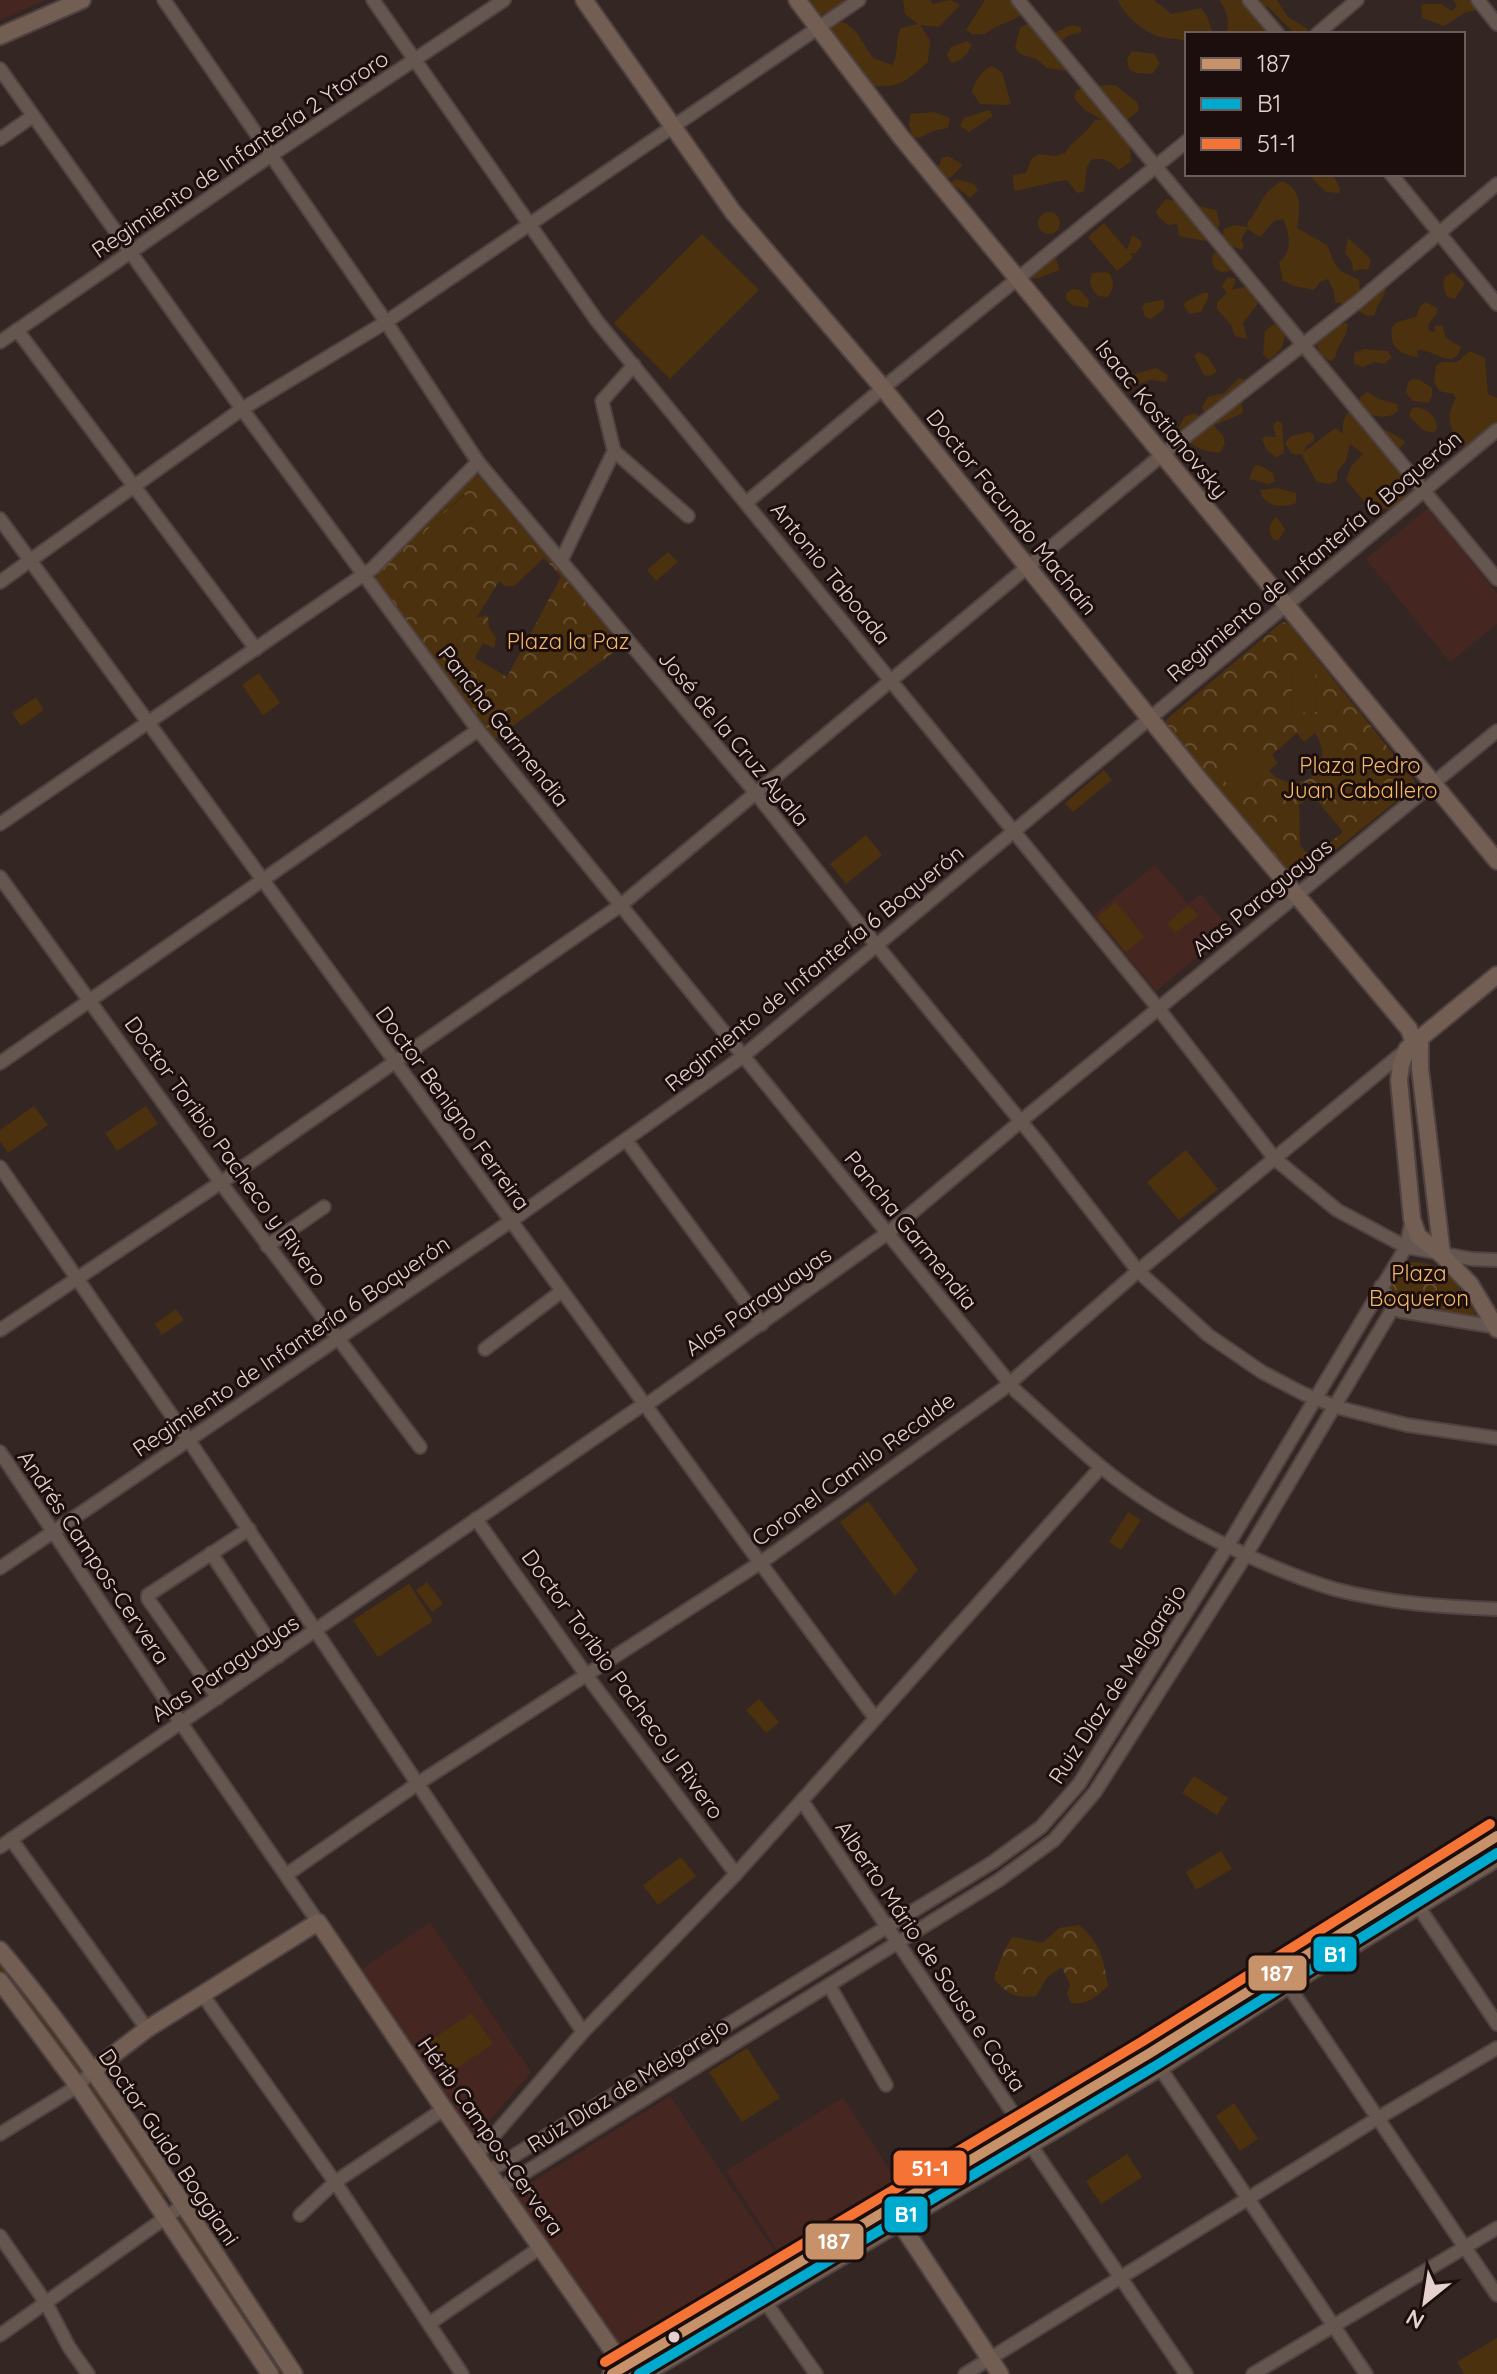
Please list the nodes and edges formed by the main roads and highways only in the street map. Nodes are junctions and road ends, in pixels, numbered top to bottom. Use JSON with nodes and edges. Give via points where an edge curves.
{"nodes":[{"id":1,"x":55,"y":0,"type":"edge"},
{"id":2,"x":82,"y":0,"type":"edge"},
{"id":3,"x":584,"y":0,"type":"edge"},
{"id":4,"x":797,"y":0,"type":"edge"},
{"id":5,"x":0,"y":24,"type":"edge"},
{"id":6,"x":0,"y":36,"type":"edge"},
{"id":7,"x":1497,"y":861,"type":"edge"},
{"id":8,"x":1497,"y":975,"type":"edge"},
{"id":9,"x":1414,"y":1043,"type":"junction"},
{"id":10,"x":1442,"y":1255,"type":"junction"},
{"id":11,"x":1496,"y":1328,"type":"edge"},
{"id":12,"x":1497,"y":1836,"type":"edge"},
{"id":13,"x":1497,"y":1857,"type":"edge"},
{"id":14,"x":1413,"y":1898,"type":"junction"},
{"id":15,"x":0,"y":1950,"type":"edge"},
{"id":16,"x":0,"y":1981,"type":"edge"},
{"id":17,"x":92,"y":2071,"type":"junction"},
{"id":18,"x":1027,"y":2136,"type":"junction"},
{"id":19,"x":893,"y":2215,"type":"junction"},
{"id":20,"x":760,"y":2294,"type":"junction"},
{"id":21,"x":995,"y":2367,"type":"edge"},
{"id":22,"x":621,"y":2372,"type":"edge"},
{"id":23,"x":270,"y":2374,"type":"edge"},
{"id":24,"x":294,"y":2374,"type":"edge"},
{"id":25,"x":642,"y":2374,"type":"edge"}],
"edges":[{"from":1,"to":5,"type":"main road"},
{"from":2,"to":6,"type":"main road"},
{"from":3,"to":9,"type":"main road","name":"Doctor Facundo Machaín","via":[[733,212],[1409,1029]]},
{"from":4,"to":7,"type":"main road","name":"Isaac Kostianovsky","via":[[901,137]]},
{"from":8,"to":9,"type":"main road","name":"Coronel Camilo Recalde"},
{"from":9,"to":10,"type":"main road"},
{"from":9,"to":10,"type":"main road","via":[[1399,1080],[1412,1219],[1418,1236]]},
{"from":10,"to":11,"type":"main road","via":[[1470,1284]]},
{"from":12,"to":14,"type":"highway"},
{"from":13,"to":14,"type":"highway"},
{"from":14,"to":18,"type":"highway"},
{"from":15,"to":17,"type":"main road","name":"Doctor Guido Boggiani"},
{"from":16,"to":23,"type":"main road","name":"Doctor Guido Boggiani","via":[[78,2086]]},
{"from":17,"to":22,"type":"main road","name":"Hérib Campos-Cervera","via":[[147,2029],[318,1922]]},
{"from":17,"to":24,"type":"main road","name":"Doctor Guido Boggiani"},
{"from":18,"to":19,"type":"highway"},
{"from":18,"to":19,"type":"highway","via":[[924,2186]]},
{"from":19,"to":20,"type":"highway"},
{"from":19,"to":21,"type":"main road"},
{"from":20,"to":22,"type":"highway"},
{"from":20,"to":25,"type":"highway"}]}
